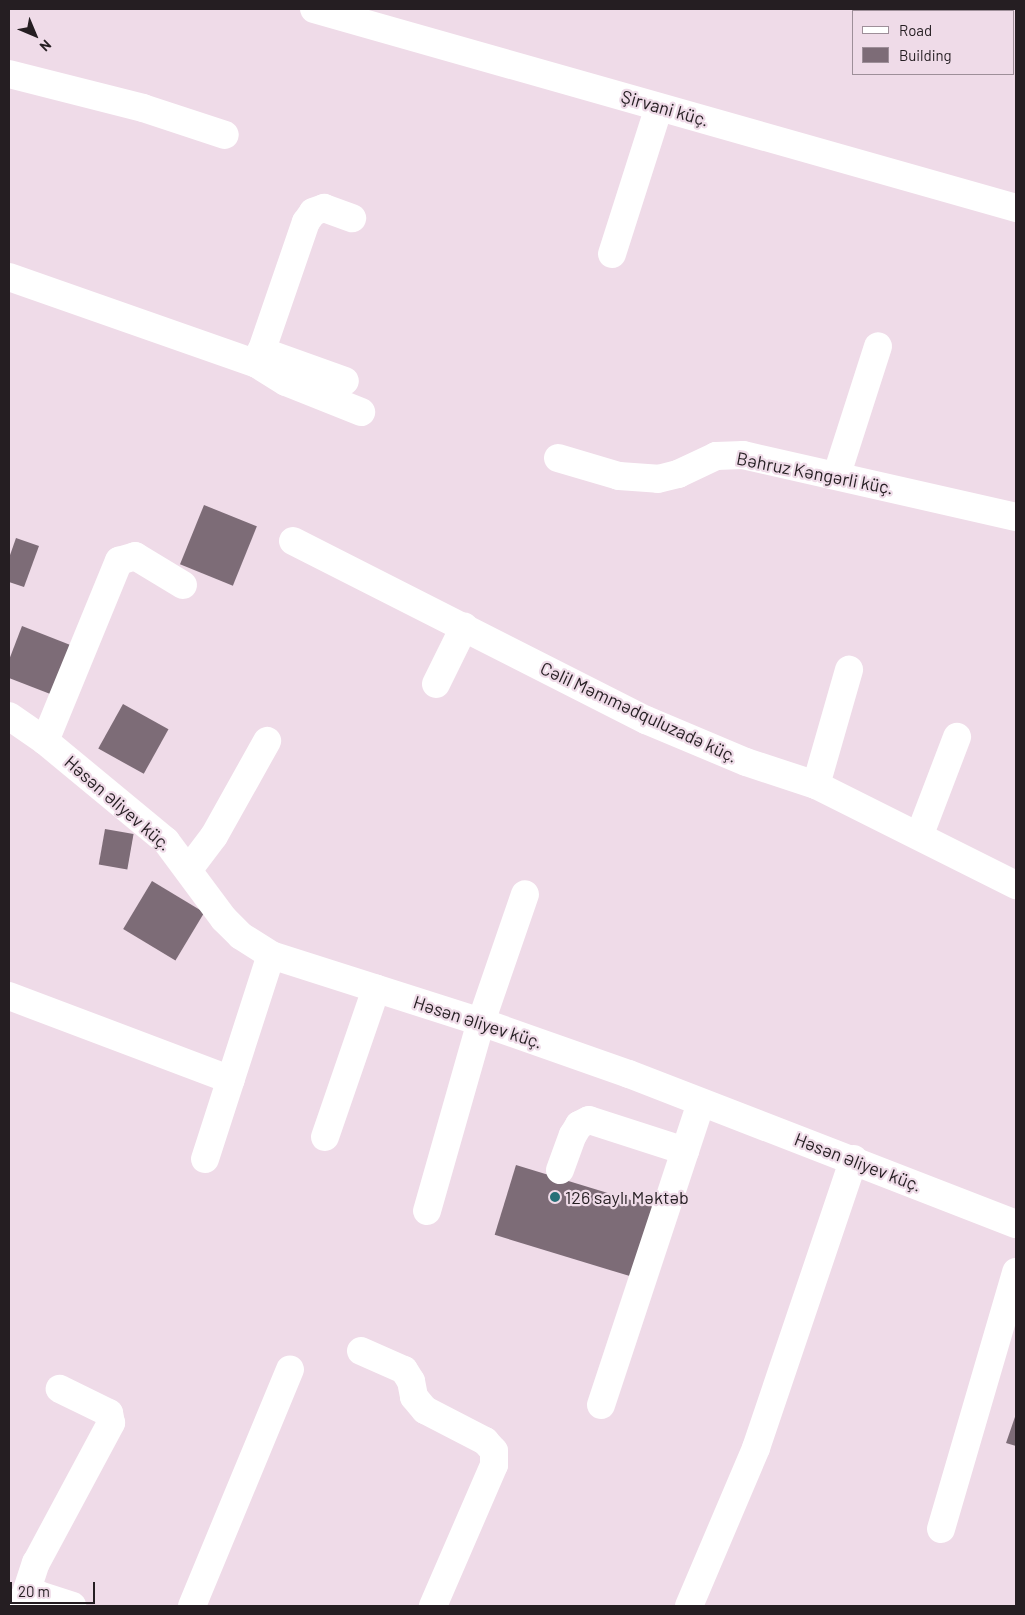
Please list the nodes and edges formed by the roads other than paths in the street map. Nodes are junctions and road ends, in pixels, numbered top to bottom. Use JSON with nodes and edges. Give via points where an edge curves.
{"nodes":[{"id":1,"x":314,"y":9,"type":"edge"},
{"id":2,"x":9,"y":74,"type":"edge"},
{"id":3,"x":659,"y":107,"type":"junction"},
{"id":4,"x":225,"y":135,"type":"dead end"},
{"id":5,"x":1016,"y":208,"type":"edge"},
{"id":6,"x":352,"y":218,"type":"dead end"},
{"id":7,"x":612,"y":254,"type":"dead end"},
{"id":8,"x":9,"y":277,"type":"edge"},
{"id":9,"x":878,"y":346,"type":"dead end"},
{"id":10,"x":259,"y":358,"type":"junction"},
{"id":11,"x":345,"y":381,"type":"dead end"},
{"id":12,"x":362,"y":412,"type":"dead end"},
{"id":13,"x":558,"y":458,"type":"dead end"},
{"id":14,"x":837,"y":474,"type":"junction"},
{"id":15,"x":1016,"y":518,"type":"edge"},
{"id":16,"x":293,"y":541,"type":"dead end"},
{"id":17,"x":183,"y":584,"type":"dead end"},
{"id":18,"x":464,"y":627,"type":"junction"},
{"id":19,"x":849,"y":670,"type":"dead end"},
{"id":20,"x":436,"y":684,"type":"dead end"},
{"id":21,"x":12,"y":727,"type":"edge"},
{"id":22,"x":958,"y":737,"type":"dead end"},
{"id":23,"x":45,"y":741,"type":"junction"},
{"id":24,"x":267,"y":741,"type":"dead end"},
{"id":25,"x":816,"y":785,"type":"junction"},
{"id":26,"x":920,"y":834,"type":"junction"},
{"id":27,"x":189,"y":869,"type":"junction"},
{"id":28,"x":1016,"y":884,"type":"edge"},
{"id":29,"x":525,"y":894,"type":"dead end"},
{"id":30,"x":271,"y":955,"type":"junction"},
{"id":31,"x":376,"y":989,"type":"junction"},
{"id":32,"x":9,"y":996,"type":"edge"},
{"id":33,"x":481,"y":1022,"type":"junction"},
{"id":34,"x":231,"y":1080,"type":"junction"},
{"id":35,"x":701,"y":1103,"type":"junction"},
{"id":36,"x":325,"y":1137,"type":"dead end"},
{"id":37,"x":685,"y":1151,"type":"junction"},
{"id":38,"x":205,"y":1159,"type":"dead end"},
{"id":39,"x":854,"y":1159,"type":"junction"},
{"id":40,"x":560,"y":1170,"type":"dead end"},
{"id":41,"x":426,"y":1211,"type":"dead end"},
{"id":42,"x":1016,"y":1224,"type":"edge"},
{"id":43,"x":1016,"y":1272,"type":"edge"},
{"id":44,"x":361,"y":1351,"type":"dead end"},
{"id":45,"x":290,"y":1369,"type":"dead end"},
{"id":46,"x":60,"y":1389,"type":"dead end"},
{"id":47,"x":600,"y":1405,"type":"dead end"},
{"id":48,"x":941,"y":1529,"type":"dead end"},
{"id":49,"x":20,"y":1601,"type":"edge"},
{"id":50,"x":72,"y":1606,"type":"edge"},
{"id":51,"x":192,"y":1606,"type":"edge"},
{"id":52,"x":433,"y":1606,"type":"edge"},
{"id":53,"x":689,"y":1606,"type":"edge"}],
"edges":[{"from":1,"to":3,"type":"street","name":"Şirvani küç."},
{"from":2,"to":4,"type":"street","via":[[143,108]]},
{"from":3,"to":5,"type":"street","name":"Şirvani küç."},
{"from":3,"to":7,"type":"street"},
{"from":6,"to":10,"type":"street","via":[[324,208],[313,212],[306,222]]},
{"from":8,"to":10,"type":"street"},
{"from":9,"to":14,"type":"street"},
{"from":10,"to":11,"type":"street"},
{"from":10,"to":12,"type":"street","via":[[286,382]]},
{"from":13,"to":14,"type":"street","name":"Bəhruz Kəngərli küç.","via":[[619,476],[658,479],[678,474],[716,456],[743,455]]},
{"from":14,"to":15,"type":"street","name":"Bəhruz Kəngərli küç."},
{"from":16,"to":18,"type":"street","name":"Cəlil Məmmədquluzadə küç."},
{"from":17,"to":23,"type":"street","via":[[135,556],[119,562]]},
{"from":18,"to":20,"type":"street"},
{"from":18,"to":25,"type":"street","name":"Cəlil Məmmədquluzadə küç.","via":[[646,720],[746,762]]},
{"from":19,"to":25,"type":"street"},
{"from":21,"to":23,"type":"street","name":"Həsən Əliyev küç."},
{"from":22,"to":26,"type":"street"},
{"from":23,"to":27,"type":"street","name":"Həsən Əliyev küç.","via":[[166,841]]},
{"from":24,"to":27,"type":"street","via":[[214,836]]},
{"from":25,"to":26,"type":"street","name":"Cəlil Məmmədquluzadə küç."},
{"from":26,"to":28,"type":"street","name":"Cəlil Məmmədquluzadə küç."},
{"from":27,"to":30,"type":"street","name":"Həsən Əliyev küç.","via":[[224,919],[241,936]]},
{"from":29,"to":33,"type":"street"},
{"from":30,"to":31,"type":"street","name":"Həsən Əliyev küç."},
{"from":30,"to":34,"type":"street"},
{"from":31,"to":33,"type":"street","name":"Həsən Əliyev küç."},
{"from":31,"to":36,"type":"street"},
{"from":32,"to":34,"type":"street"},
{"from":33,"to":35,"type":"street","name":"Həsən Əliyev küç."},
{"from":33,"to":41,"type":"street"},
{"from":34,"to":38,"type":"street"},
{"from":35,"to":37,"type":"street"},
{"from":35,"to":39,"type":"street","name":"Həsən Əliyev küç."},
{"from":37,"to":40,"type":"street","via":[[590,1120],[579,1125]]},
{"from":37,"to":47,"type":"street"},
{"from":39,"to":42,"type":"street","name":"Həsən Əliyev küç."},
{"from":39,"to":53,"type":"street","via":[[756,1448]]},
{"from":43,"to":48,"type":"street"},
{"from":44,"to":52,"type":"street","via":[[404,1370],[411,1380],[414,1396],[425,1410],[485,1441],[494,1451],[494,1466]]},
{"from":45,"to":51,"type":"street"},
{"from":46,"to":49,"type":"street","via":[[109,1412],[111,1423],[36,1563]]},
{"from":49,"to":50,"type":"street","via":[[39,1595]]}]}
